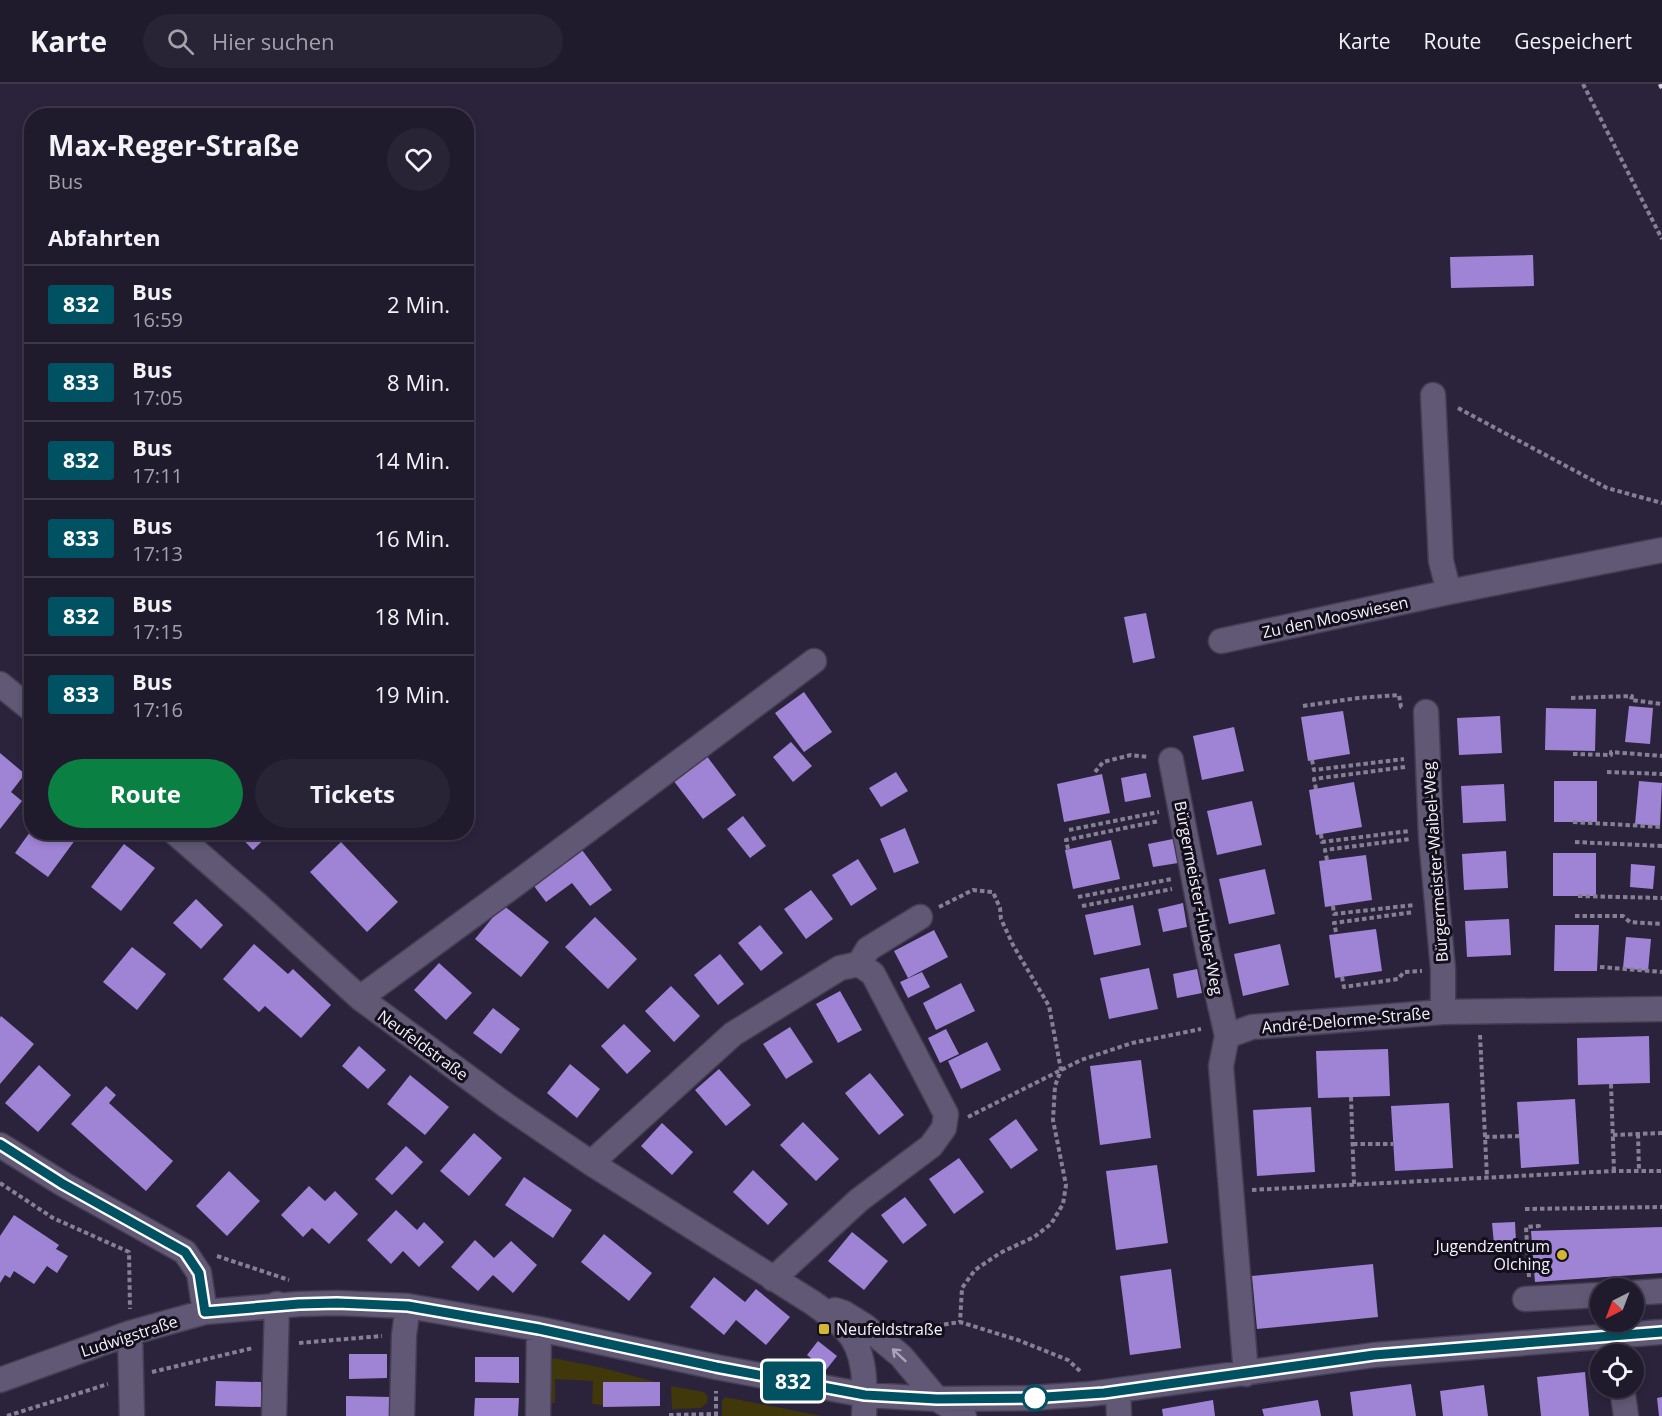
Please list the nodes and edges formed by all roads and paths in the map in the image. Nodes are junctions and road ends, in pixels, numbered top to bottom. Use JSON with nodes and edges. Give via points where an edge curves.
{"nodes":[{"id":1,"x":1583,"y":84,"type":"edge"},
{"id":2,"x":1662,"y":239,"type":"edge"},
{"id":3,"x":1433,"y":395,"type":"joint"},
{"id":4,"x":1662,"y":503,"type":"edge"},
{"id":5,"x":1662,"y":550,"type":"edge"},
{"id":6,"x":1449,"y":592,"type":"junction"},
{"id":7,"x":1221,"y":641,"type":"dead end"},
{"id":8,"x":814,"y":661,"type":"dead end"},
{"id":9,"x":0,"y":684,"type":"edge"},
{"id":10,"x":1572,"y":698,"type":"dead end"},
{"id":11,"x":24,"y":704,"type":"edge"},
{"id":12,"x":1662,"y":704,"type":"edge"},
{"id":13,"x":1303,"y":706,"type":"dead end"},
{"id":14,"x":1426,"y":712,"type":"joint"},
{"id":15,"x":1573,"y":754,"type":"dead end"},
{"id":16,"x":1662,"y":756,"type":"edge"},
{"id":17,"x":1171,"y":760,"type":"joint"},
{"id":18,"x":1312,"y":760,"type":"dead end"},
{"id":19,"x":1428,"y":762,"type":"junction"},
{"id":20,"x":1095,"y":772,"type":"dead end"},
{"id":21,"x":1607,"y":772,"type":"dead end"},
{"id":22,"x":1662,"y":774,"type":"edge"},
{"id":23,"x":1316,"y":789,"type":"dead end"},
{"id":24,"x":1182,"y":812,"type":"junction"},
{"id":25,"x":1573,"y":822,"type":"dead end"},
{"id":26,"x":1662,"y":828,"type":"edge"},
{"id":27,"x":1069,"y":830,"type":"dead end"},
{"id":28,"x":1431,"y":833,"type":"junction"},
{"id":29,"x":1321,"y":834,"type":"dead end"},
{"id":30,"x":183,"y":840,"type":"edge"},
{"id":31,"x":1575,"y":843,"type":"dead end"},
{"id":32,"x":1662,"y":846,"type":"edge"},
{"id":33,"x":1068,"y":849,"type":"dead end"},
{"id":34,"x":1326,"y":860,"type":"dead end"},
{"id":35,"x":1196,"y":880,"type":"junction"},
{"id":36,"x":1578,"y":896,"type":"dead end"},
{"id":37,"x":1078,"y":897,"type":"dead end"},
{"id":38,"x":1662,"y":898,"type":"edge"},
{"id":39,"x":1082,"y":906,"type":"dead end"},
{"id":40,"x":1333,"y":906,"type":"dead end"},
{"id":41,"x":1436,"y":906,"type":"junction"},
{"id":42,"x":1575,"y":916,"type":"dead end"},
{"id":43,"x":920,"y":917,"type":"joint"},
{"id":44,"x":1662,"y":924,"type":"edge"},
{"id":45,"x":1336,"y":932,"type":"dead end"},
{"id":46,"x":859,"y":964,"type":"junction"},
{"id":47,"x":1600,"y":967,"type":"dead end"},
{"id":48,"x":1443,"y":969,"type":"junction"},
{"id":49,"x":1662,"y":972,"type":"edge"},
{"id":50,"x":1342,"y":977,"type":"dead end"},
{"id":51,"x":360,"y":998,"type":"junction"},
{"id":52,"x":1662,"y":1009,"type":"edge"},
{"id":53,"x":1443,"y":1011,"type":"junction"},
{"id":54,"x":1478,"y":1011,"type":"junction"},
{"id":55,"x":1227,"y":1036,"type":"junction"},
{"id":56,"x":1061,"y":1070,"type":"junction"},
{"id":57,"x":1611,"y":1084,"type":"dead end"},
{"id":58,"x":1352,"y":1097,"type":"dead end"},
{"id":59,"x":944,"y":1128,"type":"junction"},
{"id":60,"x":1662,"y":1133,"type":"edge"},
{"id":61,"x":1638,"y":1134,"type":"junction"},
{"id":62,"x":1613,"y":1135,"type":"junction"},
{"id":63,"x":1485,"y":1137,"type":"junction"},
{"id":64,"x":1520,"y":1137,"type":"dead end"},
{"id":65,"x":0,"y":1144,"type":"edge"},
{"id":66,"x":1353,"y":1144,"type":"junction"},
{"id":67,"x":1393,"y":1144,"type":"dead end"},
{"id":68,"x":591,"y":1162,"type":"junction"},
{"id":69,"x":1614,"y":1171,"type":"junction"},
{"id":70,"x":1639,"y":1171,"type":"junction"},
{"id":71,"x":1662,"y":1171,"type":"edge"},
{"id":72,"x":1488,"y":1178,"type":"junction"},
{"id":73,"x":0,"y":1183,"type":"edge"},
{"id":74,"x":1354,"y":1184,"type":"junction"},
{"id":75,"x":1231,"y":1191,"type":"junction"},
{"id":76,"x":1662,"y":1207,"type":"edge"},
{"id":77,"x":1524,"y":1209,"type":"dead end"},
{"id":78,"x":1538,"y":1230,"type":"dead end"},
{"id":79,"x":773,"y":1279,"type":"junction"},
{"id":80,"x":1662,"y":1291,"type":"edge"},
{"id":81,"x":1644,"y":1292,"type":"edge"},
{"id":82,"x":1590,"y":1295,"type":"edge"},
{"id":83,"x":1528,"y":1299,"type":"joint"},
{"id":84,"x":813,"y":1303,"type":"junction"},
{"id":85,"x":277,"y":1305,"type":"junction"},
{"id":86,"x":408,"y":1306,"type":"junction"},
{"id":87,"x":205,"y":1312,"type":"junction"},
{"id":88,"x":960,"y":1322,"type":"junction"},
{"id":89,"x":539,"y":1329,"type":"junction"},
{"id":90,"x":1662,"y":1332,"type":"edge"},
{"id":91,"x":130,"y":1333,"type":"junction"},
{"id":92,"x":882,"y":1340,"type":"junction"},
{"id":93,"x":1620,"y":1344,"type":"edge"},
{"id":94,"x":1590,"y":1346,"type":"edge"},
{"id":95,"x":1246,"y":1374,"type":"junction"},
{"id":96,"x":0,"y":1380,"type":"edge"},
{"id":97,"x":1118,"y":1391,"type":"junction"},
{"id":98,"x":1090,"y":1394,"type":"junction"},
{"id":99,"x":1623,"y":1398,"type":"edge"},
{"id":100,"x":937,"y":1399,"type":"junction"},
{"id":101,"x":864,"y":1405,"type":"edge"},
{"id":102,"x":716,"y":1414,"type":"dead end"},
{"id":103,"x":669,"y":1415,"type":"edge"},
{"id":104,"x":132,"y":1416,"type":"edge"},
{"id":105,"x":274,"y":1416,"type":"edge"},
{"id":106,"x":402,"y":1416,"type":"edge"},
{"id":107,"x":538,"y":1416,"type":"edge"},
{"id":108,"x":964,"y":1416,"type":"edge"},
{"id":109,"x":1119,"y":1416,"type":"edge"},
{"id":110,"x":1626,"y":1416,"type":"edge"}],
"edges":[{"from":1,"to":2,"type":"path"},
{"from":3,"to":4,"type":"path","via":[[1607,488]]},
{"from":3,"to":6,"type":"street","via":[[1441,561]]},
{"from":5,"to":6,"type":"street","name":"Zu den Mooswiesen"},
{"from":6,"to":7,"type":"street","name":"Zu den Mooswiesen"},
{"from":8,"to":51,"type":"street"},
{"from":9,"to":11,"type":"street"},
{"from":10,"to":12,"type":"path","via":[[1632,696],[1631,700]]},
{"from":13,"to":14,"type":"path","via":[[1399,695],[1401,707]]},
{"from":14,"to":19,"type":"street","name":"Bürgermeister-Waibel-Weg"},
{"from":15,"to":16,"type":"path"},
{"from":17,"to":20,"type":"path","via":[[1163,754],[1144,758],[1131,755],[1103,762]]},
{"from":17,"to":24,"type":"street","name":"Bürgermeister-Huber-Weg"},
{"from":18,"to":19,"type":"path","via":[[1314,770]]},
{"from":19,"to":23,"type":"path","via":[[1314,779]]},
{"from":19,"to":28,"type":"street","name":"Bürgermeister-Waibel-Weg"},
{"from":21,"to":22,"type":"path"},
{"from":24,"to":27,"type":"path"},
{"from":24,"to":33,"type":"path","via":[[1066,840]]},
{"from":24,"to":35,"type":"street","name":"Bürgermeister-Huber-Weg"},
{"from":25,"to":26,"type":"path"},
{"from":28,"to":29,"type":"path","via":[[1322,842]]},
{"from":28,"to":34,"type":"path","via":[[1325,850]]},
{"from":28,"to":41,"type":"street","name":"Bürgermeister-Waibel-Weg"},
{"from":30,"to":51,"type":"street","name":"Neufeldstraße"},
{"from":31,"to":32,"type":"path"},
{"from":35,"to":37,"type":"path"},
{"from":35,"to":39,"type":"path"},
{"from":35,"to":55,"type":"street","name":"Bürgermeister-Huber-Weg"},
{"from":36,"to":38,"type":"path"},
{"from":40,"to":41,"type":"path","via":[[1334,914],[1394,906]]},
{"from":41,"to":45,"type":"path","via":[[1334,923]]},
{"from":41,"to":48,"type":"street","name":"Bürgermeister-Waibel-Weg"},
{"from":42,"to":44,"type":"path","via":[[1623,916],[1630,922]]},
{"from":43,"to":46,"type":"street","via":[[868,949]]},
{"from":43,"to":56,"type":"path","via":[[973,890],[993,892],[1013,945],[1049,1006]]},
{"from":46,"to":59,"type":"street","via":[[873,974],[946,1114]]},
{"from":46,"to":68,"type":"street","via":[[840,968],[733,1034]]},
{"from":47,"to":49,"type":"path"},
{"from":48,"to":50,"type":"path","via":[[1404,972],[1398,980],[1344,987]]},
{"from":48,"to":53,"type":"street","name":"Bürgermeister-Waibel-Weg"},
{"from":51,"to":68,"type":"street","name":"Neufeldstraße","via":[[507,1107]]},
{"from":52,"to":54,"type":"street","name":"André-Delorme-Straße"},
{"from":53,"to":54,"type":"street","name":"André-Delorme-Straße"},
{"from":53,"to":55,"type":"street","name":"André-Delorme-Straße","via":[[1252,1028]]},
{"from":54,"to":63,"type":"path"},
{"from":55,"to":56,"type":"path","via":[[1197,1028],[1132,1043]]},
{"from":55,"to":75,"type":"street","via":[[1221,1066]]},
{"from":56,"to":59,"type":"path"},
{"from":56,"to":88,"type":"path","via":[[1055,1086],[1053,1120],[1066,1185],[1063,1204],[1051,1224],[1034,1237],[975,1270],[962,1288]]},
{"from":57,"to":62,"type":"path"},
{"from":58,"to":66,"type":"path"},
{"from":59,"to":79,"type":"street","via":[[932,1146],[859,1200]]},
{"from":60,"to":61,"type":"path"},
{"from":61,"to":62,"type":"path"},
{"from":61,"to":70,"type":"path"},
{"from":62,"to":69,"type":"path"},
{"from":63,"to":64,"type":"path"},
{"from":63,"to":72,"type":"path"},
{"from":65,"to":87,"type":"street","via":[[185,1252],[199,1273]]},
{"from":66,"to":67,"type":"path"},
{"from":66,"to":74,"type":"path"},
{"from":68,"to":79,"type":"street","name":"Neufeldstraße"},
{"from":69,"to":70,"type":"path"},
{"from":69,"to":72,"type":"path"},
{"from":70,"to":71,"type":"path"},
{"from":72,"to":74,"type":"path"},
{"from":73,"to":91,"type":"path","via":[[53,1218],[129,1252]]},
{"from":74,"to":75,"type":"path"},
{"from":75,"to":95,"type":"street"},
{"from":76,"to":77,"type":"path"},
{"from":78,"to":83,"type":"path","via":[[1539,1226],[1526,1227]]},
{"from":79,"to":84,"type":"street","name":"Neufeldstraße"},
{"from":80,"to":81,"type":"street"},
{"from":82,"to":83,"type":"street"},
{"from":84,"to":92,"type":"street","via":[[844,1313]]},
{"from":84,"to":101,"type":"street","name":"Neufeldstraße","via":[[847,1330],[860,1353]]},
{"from":85,"to":86,"type":"street","name":"Ludwigstraße"},
{"from":85,"to":87,"type":"street","name":"Ludwigstraße"},
{"from":85,"to":105,"type":"street"},
{"from":86,"to":89,"type":"street","name":"Ludwigstraße"},
{"from":86,"to":106,"type":"street"},
{"from":87,"to":91,"type":"street","name":"Ludwigstraße"},
{"from":88,"to":92,"type":"path","via":[[898,1331]]},
{"from":88,"to":98,"type":"path","via":[[1068,1360],[1080,1372]]},
{"from":89,"to":101,"type":"street","name":"Ludwigstraße","via":[[716,1367]]},
{"from":89,"to":107,"type":"street"},
{"from":90,"to":93,"type":"street","name":"Ludwigstraße"},
{"from":91,"to":96,"type":"street","name":"Ludwigstraße"},
{"from":91,"to":104,"type":"street"},
{"from":100,"to":92,"type":"street","one_way":true},
{"from":94,"to":95,"type":"street","name":"Ludwigstraße","via":[[1374,1355]]},
{"from":95,"to":97,"type":"street","name":"Ludwigstraße"},
{"from":97,"to":98,"type":"street","name":"Ludwigstraße"},
{"from":97,"to":109,"type":"street"},
{"from":98,"to":100,"type":"street","name":"Ludwigstraße"},
{"from":99,"to":110,"type":"street"},
{"from":100,"to":101,"type":"street","name":"Ludwigstraße"},
{"from":100,"to":108,"type":"street"},
{"from":102,"to":103,"type":"path"}]}
